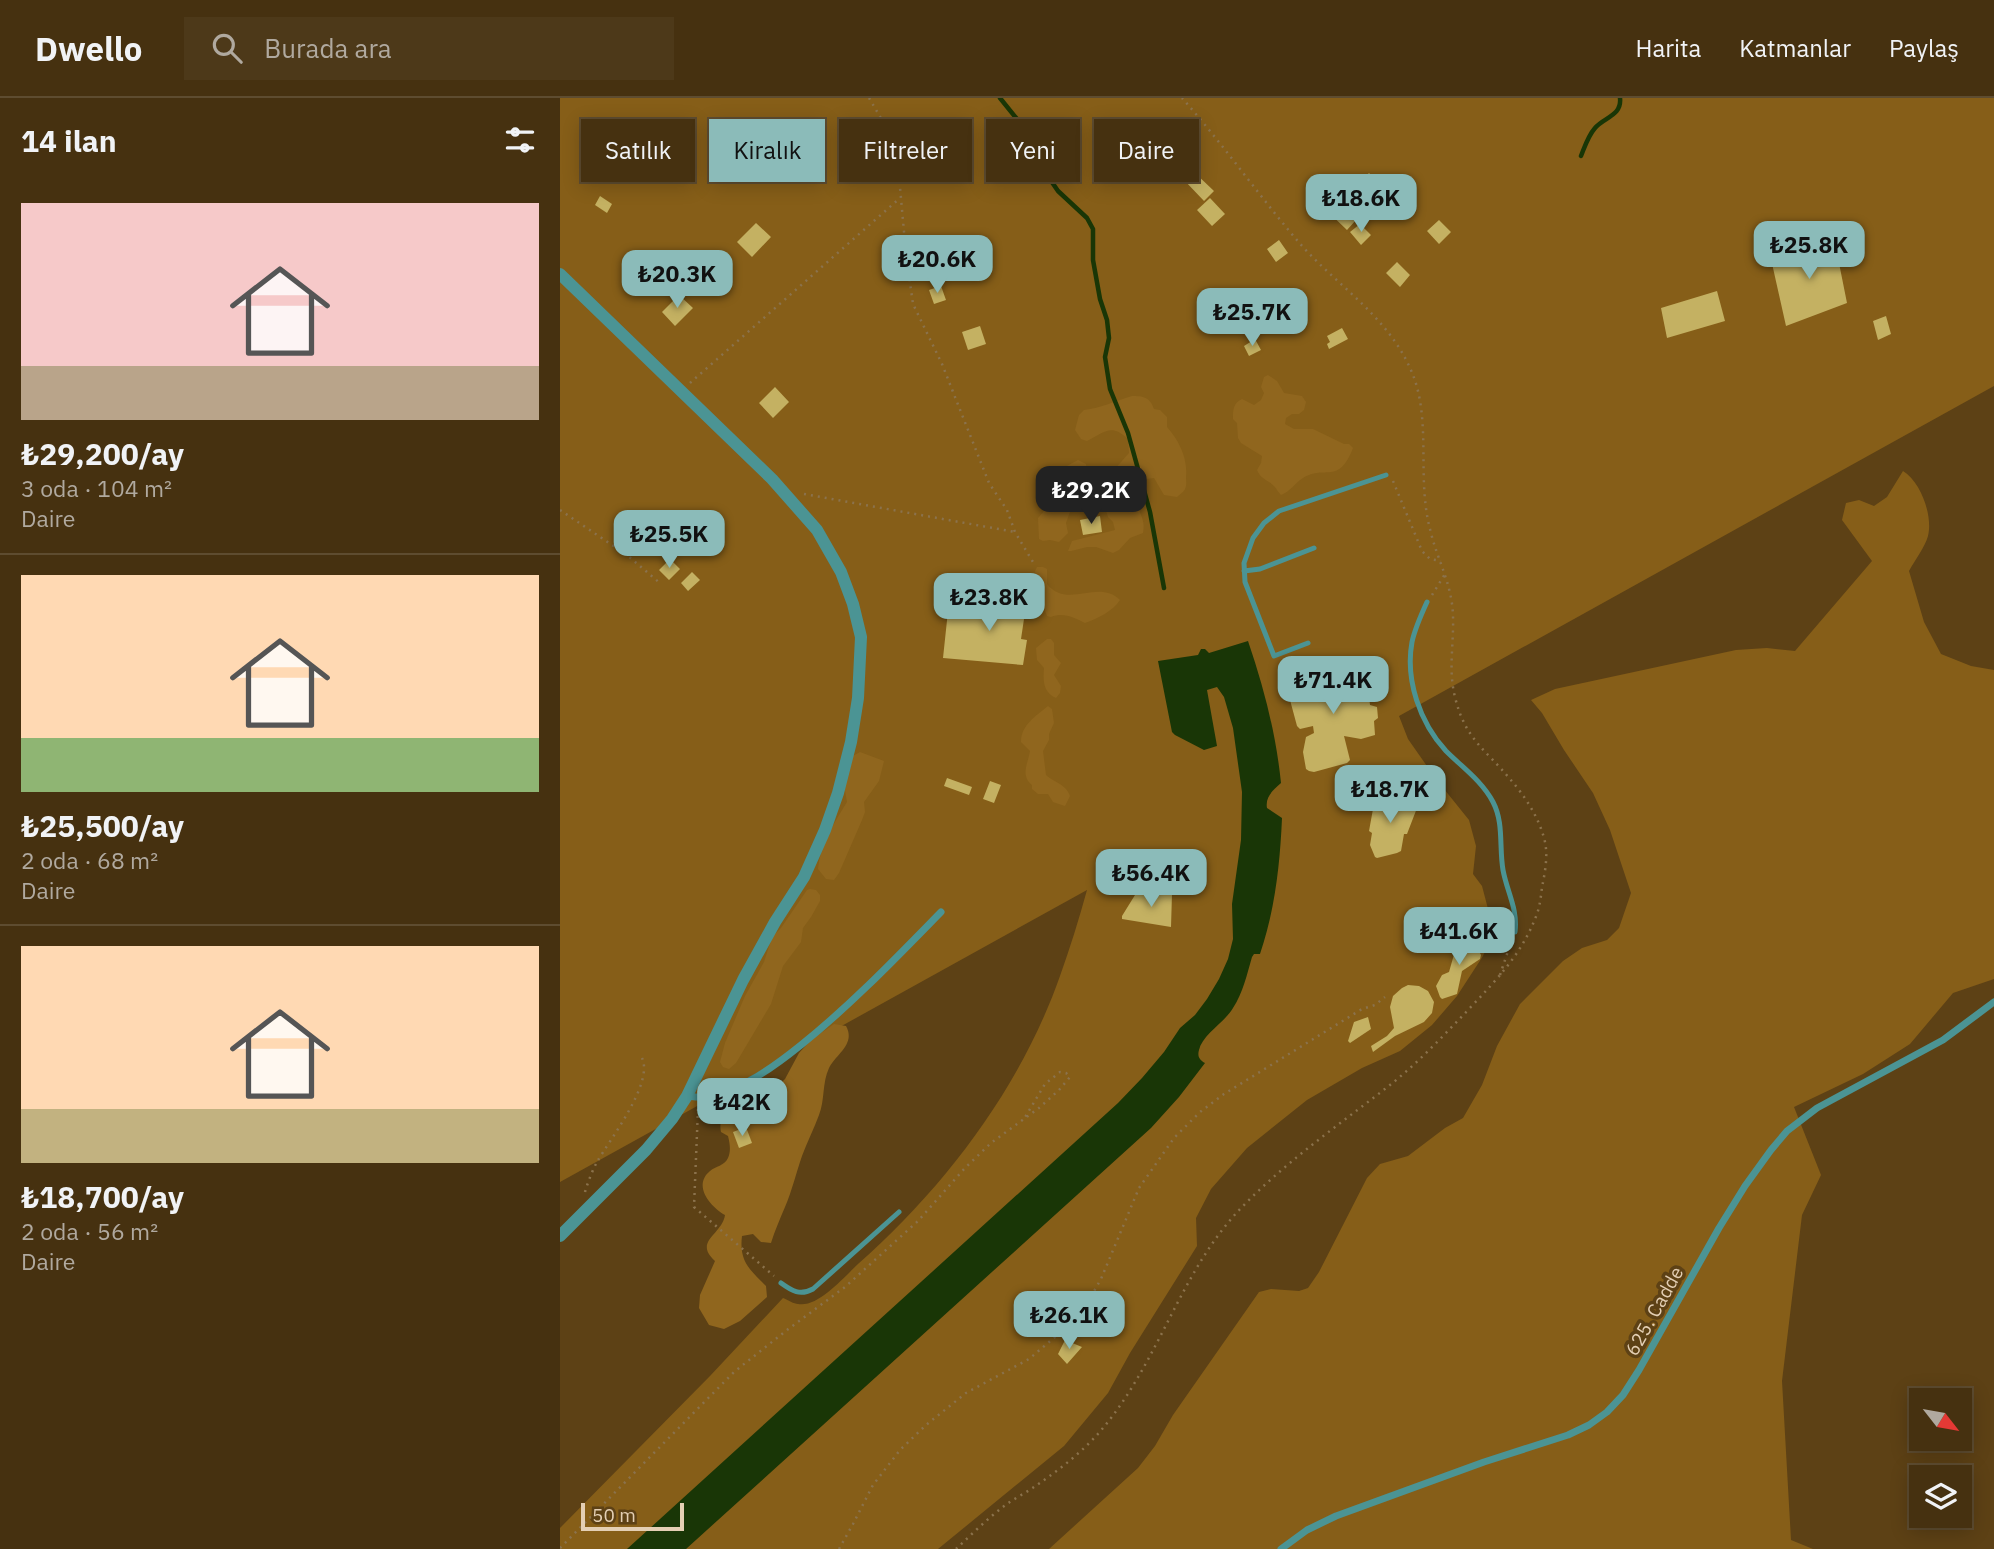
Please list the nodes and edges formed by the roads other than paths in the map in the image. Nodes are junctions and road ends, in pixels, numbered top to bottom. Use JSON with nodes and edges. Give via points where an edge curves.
{"nodes":[{"id":1,"x":560,"y":274,"type":"edge"},
{"id":2,"x":1386,"y":475,"type":"road end"},
{"id":3,"x":1314,"y":548,"type":"dead end"},
{"id":4,"x":1244,"y":571,"type":"junction"},
{"id":5,"x":1427,"y":602,"type":"road end"},
{"id":6,"x":1308,"y":643,"type":"dead end"},
{"id":7,"x":941,"y":912,"type":"dead end"},
{"id":8,"x":1515,"y":932,"type":"road end"},
{"id":9,"x":1994,"y":1002,"type":"edge"},
{"id":10,"x":693,"y":1097,"type":"junction"},
{"id":11,"x":899,"y":1212,"type":"dead end"},
{"id":12,"x":560,"y":1236,"type":"edge"},
{"id":13,"x":781,"y":1283,"type":"road end"},
{"id":14,"x":1280,"y":1549,"type":"edge"}],
"edges":[{"from":1,"to":10,"type":"street","via":[[817,530],[841,572],[861,637],[853,731],[825,830],[743,981]]},
{"from":2,"to":4,"type":"lane","via":[[1273,515],[1253,538]]},
{"from":3,"to":4,"type":"lane"},
{"from":4,"to":6,"type":"lane","via":[[1274,656]]},
{"from":5,"to":8,"type":"lane","via":[[1410,654],[1417,700],[1437,740],[1496,809],[1503,867],[1516,914]]},
{"from":7,"to":10,"type":"street","via":[[880,975],[788,1055],[724,1092]]},
{"from":9,"to":14,"type":"street","name":"625. Cadde","via":[[1943,1040],[1817,1108],[1787,1131],[1732,1207],[1639,1370],[1607,1412],[1568,1436],[1336,1516]]},
{"from":10,"to":12,"type":"street"},
{"from":11,"to":13,"type":"lane","via":[[807,1293],[794,1292]]}]}
